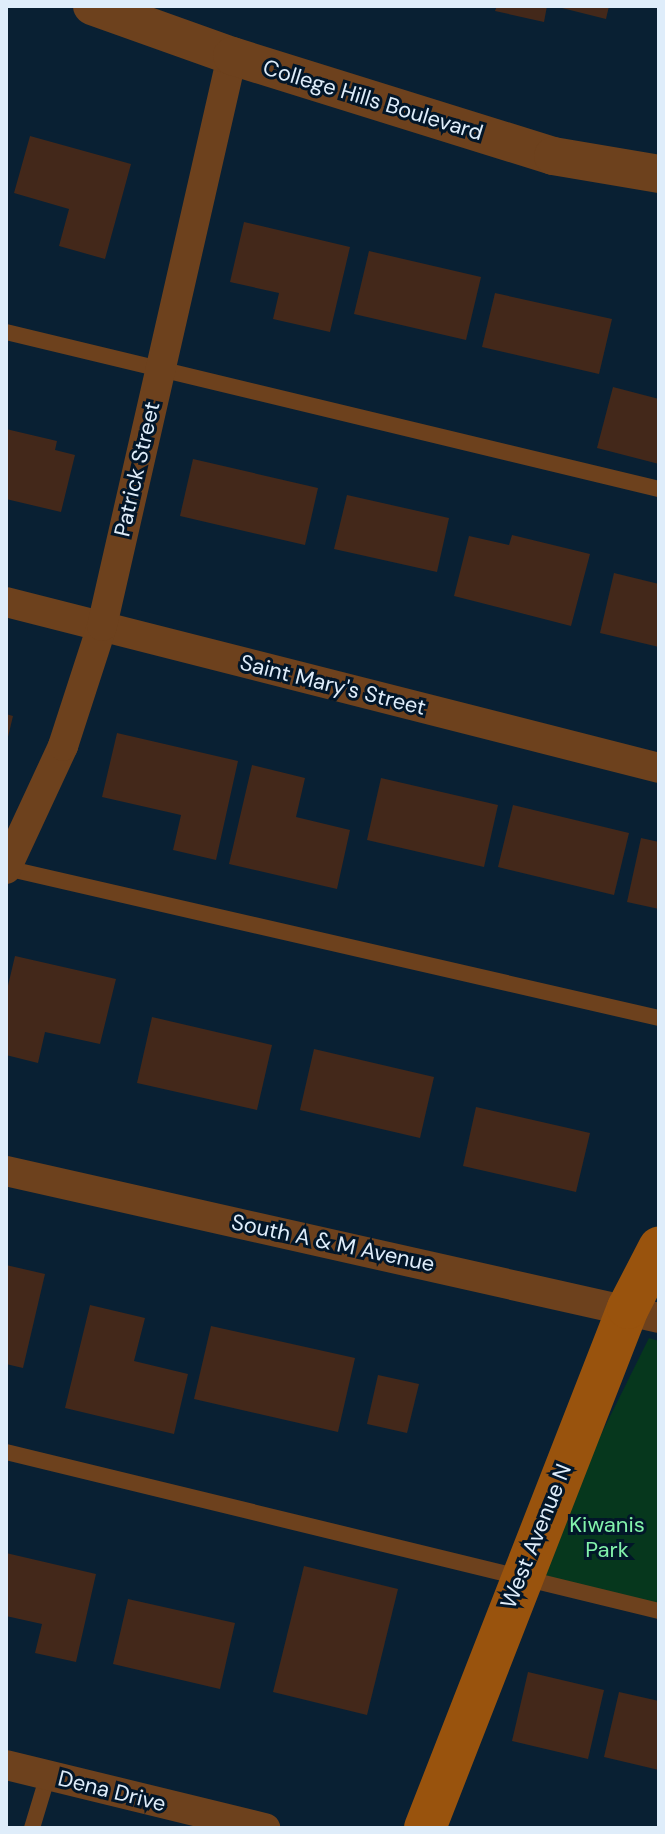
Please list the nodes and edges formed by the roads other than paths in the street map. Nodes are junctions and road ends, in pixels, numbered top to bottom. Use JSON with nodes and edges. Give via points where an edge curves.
{"nodes":[{"id":1,"x":92,"y":6,"type":"edge"},
{"id":2,"x":232,"y":56,"type":"junction"},
{"id":3,"x":659,"y":174,"type":"edge"},
{"id":4,"x":6,"y":332,"type":"edge"},
{"id":5,"x":160,"y":369,"type":"junction"},
{"id":6,"x":659,"y":489,"type":"edge"},
{"id":7,"x":6,"y":602,"type":"edge"},
{"id":8,"x":102,"y":626,"type":"junction"},
{"id":9,"x":659,"y":768,"type":"edge"},
{"id":10,"x":6,"y":869,"type":"edge"},
{"id":11,"x":659,"y":1018,"type":"edge"},
{"id":12,"x":6,"y":1171,"type":"edge"},
{"id":13,"x":659,"y":1248,"type":"edge"},
{"id":14,"x":644,"y":1313,"type":"edge"},
{"id":15,"x":6,"y":1452,"type":"edge"},
{"id":16,"x":520,"y":1576,"type":"junction"},
{"id":17,"x":659,"y":1611,"type":"edge"},
{"id":18,"x":6,"y":1765,"type":"edge"},
{"id":19,"x":48,"y":1775,"type":"junction"},
{"id":20,"x":32,"y":1828,"type":"edge"},
{"id":21,"x":265,"y":1828,"type":"edge"},
{"id":22,"x":425,"y":1828,"type":"edge"}],
"edges":[{"from":1,"to":2,"type":"street","name":"College Hills Boulevard"},
{"from":2,"to":3,"type":"street","name":"College Hills Boulevard","via":[[553,156]]},
{"from":2,"to":5,"type":"street","name":"Patrick Street"},
{"from":4,"to":5,"type":"lane"},
{"from":5,"to":6,"type":"lane"},
{"from":5,"to":8,"type":"street","name":"Patrick Street"},
{"from":7,"to":8,"type":"street","name":"Saint Mary's Street"},
{"from":8,"to":9,"type":"street","name":"Saint Mary's Street"},
{"from":8,"to":10,"type":"street","name":"Patrick Street","via":[[63,746]]},
{"from":10,"to":11,"type":"lane"},
{"from":12,"to":14,"type":"street","name":"South A & M Avenue"},
{"from":13,"to":14,"type":"main road","name":"West Avenue N"},
{"from":14,"to":16,"type":"main road","name":"West Avenue N"},
{"from":15,"to":16,"type":"lane"},
{"from":16,"to":17,"type":"lane"},
{"from":16,"to":22,"type":"main road","name":"West Avenue N"},
{"from":18,"to":19,"type":"street","name":"Dena Drive"},
{"from":19,"to":20,"type":"lane"},
{"from":19,"to":21,"type":"street","name":"Dena Drive"}]}
